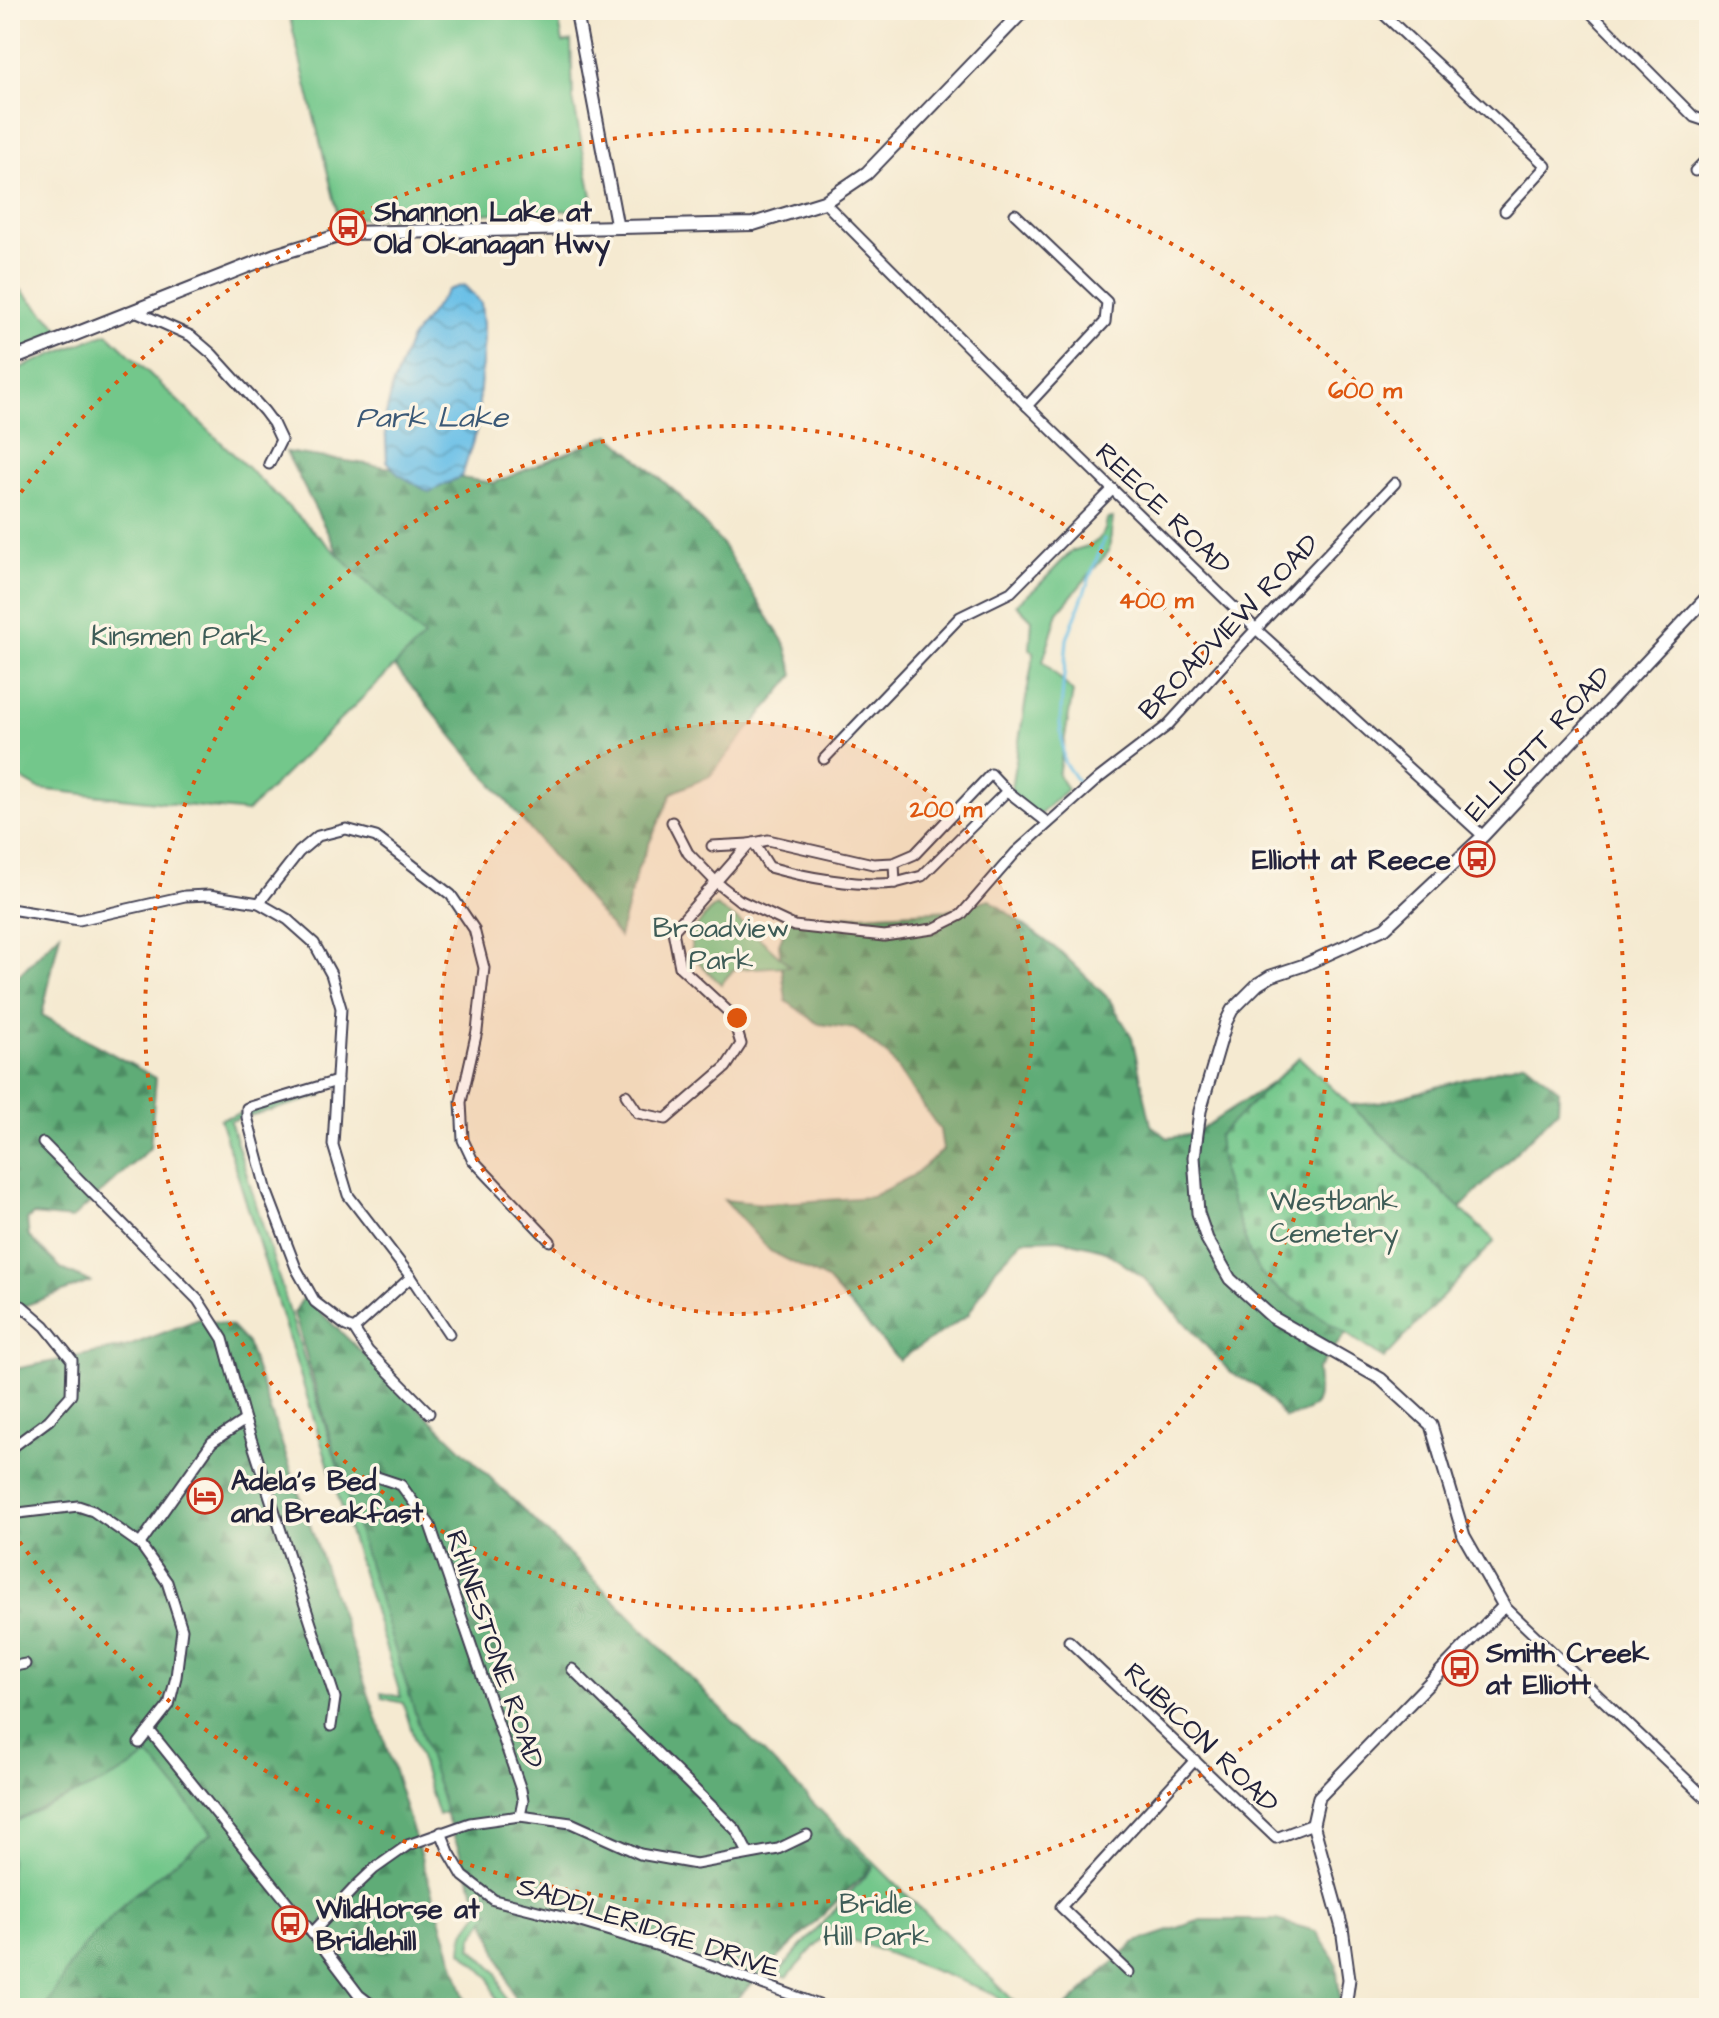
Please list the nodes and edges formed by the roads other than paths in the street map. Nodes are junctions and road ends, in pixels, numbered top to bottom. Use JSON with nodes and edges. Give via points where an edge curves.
{"nodes":[{"id":1,"x":576,"y":10,"type":"edge"},
{"id":2,"x":1024,"y":10,"type":"edge"},
{"id":3,"x":1379,"y":10,"type":"edge"},
{"id":4,"x":1588,"y":10,"type":"edge"},
{"id":5,"x":1709,"y":122,"type":"edge"},
{"id":6,"x":1709,"y":157,"type":"edge"},
{"id":7,"x":1695,"y":171,"type":"dead end"},
{"id":8,"x":824,"y":202,"type":"junction"},
{"id":9,"x":1505,"y":211,"type":"dead end"},
{"id":10,"x":1015,"y":214,"type":"dead end"},
{"id":11,"x":617,"y":226,"type":"junction"},
{"id":12,"x":135,"y":311,"type":"junction"},
{"id":13,"x":10,"y":360,"type":"edge"},
{"id":14,"x":1027,"y":406,"type":"junction"},
{"id":15,"x":269,"y":464,"type":"dead end"},
{"id":16,"x":1395,"y":483,"type":"dead end"},
{"id":17,"x":1113,"y":489,"type":"junction"},
{"id":18,"x":1709,"y":595,"type":"edge"},
{"id":19,"x":1256,"y":629,"type":"junction"},
{"id":20,"x":824,"y":759,"type":"dead end"},
{"id":21,"x":1007,"y":791,"type":"junction"},
{"id":22,"x":672,"y":822,"type":"dead end"},
{"id":23,"x":1048,"y":823,"type":"junction"},
{"id":24,"x":1483,"y":836,"type":"junction"},
{"id":25,"x":752,"y":844,"type":"junction"},
{"id":26,"x":712,"y":846,"type":"dead end"},
{"id":27,"x":894,"y":863,"type":"junction"},
{"id":28,"x":716,"y":882,"type":"junction"},
{"id":29,"x":895,"y":883,"type":"junction"},
{"id":30,"x":259,"y":903,"type":"junction"},
{"id":31,"x":10,"y":909,"type":"edge"},
{"id":32,"x":337,"y":1081,"type":"junction"},
{"id":33,"x":626,"y":1095,"type":"dead end"},
{"id":34,"x":43,"y":1143,"type":"dead end"},
{"id":35,"x":550,"y":1241,"type":"dead end"},
{"id":36,"x":411,"y":1277,"type":"junction"},
{"id":37,"x":10,"y":1317,"type":"edge"},
{"id":38,"x":354,"y":1329,"type":"junction"},
{"id":39,"x":449,"y":1334,"type":"dead end"},
{"id":40,"x":429,"y":1413,"type":"dead end"},
{"id":41,"x":245,"y":1420,"type":"junction"},
{"id":42,"x":10,"y":1449,"type":"edge"},
{"id":43,"x":374,"y":1476,"type":"dead end"},
{"id":44,"x":10,"y":1514,"type":"edge"},
{"id":45,"x":140,"y":1544,"type":"junction"},
{"id":46,"x":1504,"y":1606,"type":"junction"},
{"id":47,"x":1069,"y":1641,"type":"dead end"},
{"id":48,"x":25,"y":1664,"type":"dead end"},
{"id":49,"x":10,"y":1667,"type":"edge"},
{"id":50,"x":572,"y":1669,"type":"dead end"},
{"id":51,"x":331,"y":1726,"type":"dead end"},
{"id":52,"x":150,"y":1731,"type":"junction"},
{"id":53,"x":139,"y":1743,"type":"dead end"},
{"id":54,"x":1195,"y":1760,"type":"junction"},
{"id":55,"x":1709,"y":1801,"type":"edge"},
{"id":56,"x":520,"y":1816,"type":"junction"},
{"id":57,"x":1313,"y":1824,"type":"junction"},
{"id":58,"x":441,"y":1832,"type":"junction"},
{"id":59,"x":807,"y":1835,"type":"dead end"},
{"id":60,"x":748,"y":1853,"type":"junction"},
{"id":61,"x":312,"y":1933,"type":"junction"},
{"id":62,"x":1129,"y":1972,"type":"dead end"},
{"id":63,"x":376,"y":2008,"type":"edge"},
{"id":64,"x":827,"y":2008,"type":"edge"},
{"id":65,"x":1345,"y":2008,"type":"edge"}],
"edges":[{"from":1,"to":11,"type":"street"},
{"from":2,"to":8,"type":"main road","via":[[867,173]]},
{"from":3,"to":9,"type":"street","via":[[1546,166]]},
{"from":4,"to":5,"type":"street","via":[[1694,117]]},
{"from":6,"to":7,"type":"street"},
{"from":8,"to":11,"type":"main road","via":[[753,224]]},
{"from":8,"to":14,"type":"street","name":"REECE ROAD"},
{"from":10,"to":14,"type":"street","via":[[1107,302],[1105,322]]},
{"from":11,"to":12,"type":"main road","via":[[348,233],[275,255]]},
{"from":12,"to":13,"type":"main road"},
{"from":12,"to":15,"type":"street","via":[[191,336],[264,411],[281,440]]},
{"from":14,"to":17,"type":"street","name":"REECE ROAD"},
{"from":16,"to":19,"type":"street","name":"BROADVIEW ROAD"},
{"from":17,"to":19,"type":"street","name":"REECE ROAD"},
{"from":17,"to":20,"type":"street","via":[[1011,592],[960,617]]},
{"from":18,"to":24,"type":"street","name":"ELLIOTT ROAD"},
{"from":19,"to":23,"type":"street","name":"BROADVIEW ROAD","via":[[1167,726]]},
{"from":19,"to":24,"type":"street","name":"REECE ROAD"},
{"from":21,"to":23,"type":"street"},
{"from":21,"to":27,"type":"street","via":[[991,774],[915,854]]},
{"from":21,"to":29,"type":"street","via":[[922,876]]},
{"from":22,"to":28,"type":"street","name":"BROADVIEW ROAD","via":[[688,853]]},
{"from":23,"to":28,"type":"street","name":"BROADVIEW ROAD","via":[[961,915],[933,929],[884,936],[794,926],[739,900]]},
{"from":24,"to":46,"type":"street","name":"ELLIOTT ROAD","via":[[1385,928],[1271,976],[1232,1010],[1200,1111],[1194,1157],[1198,1213],[1230,1279],[1272,1317],[1381,1379],[1431,1425],[1464,1536]]},
{"from":25,"to":26,"type":"street"},
{"from":25,"to":27,"type":"street","via":[[768,840],[873,864]]},
{"from":25,"to":28,"type":"street"},
{"from":25,"to":29,"type":"street","via":[[769,867],[790,873],[875,886]]},
{"from":27,"to":29,"type":"street"},
{"from":28,"to":33,"type":"street","via":[[673,931],[680,967],[732,1015],[741,1044],[726,1067],[666,1119],[638,1113]]},
{"from":30,"to":31,"type":"street","via":[[185,896],[79,920]]},
{"from":30,"to":32,"type":"street","via":[[314,943],[331,974],[341,1008]]},
{"from":30,"to":35,"type":"street","via":[[299,852],[318,836],[346,829],[376,837],[451,895],[474,929],[484,968],[461,1102],[463,1140],[472,1159]]},
{"from":32,"to":36,"type":"street","via":[[333,1145],[348,1195]]},
{"from":32,"to":38,"type":"street","via":[[247,1108],[247,1117],[267,1192],[296,1268],[315,1302]]},
{"from":34,"to":41,"type":"street","via":[[198,1300],[223,1339]]},
{"from":36,"to":38,"type":"street"},
{"from":36,"to":39,"type":"street"},
{"from":37,"to":42,"type":"street","via":[[22,1306],[72,1360],[71,1395],[49,1420]]},
{"from":38,"to":40,"type":"street","via":[[368,1351]]},
{"from":41,"to":45,"type":"street","via":[[212,1442]]},
{"from":41,"to":51,"type":"street","via":[[335,1698]]},
{"from":43,"to":56,"type":"street","name":"RHINESTONE ROAD","via":[[401,1485],[430,1525],[521,1790]]},
{"from":44,"to":45,"type":"street","via":[[78,1506]]},
{"from":45,"to":52,"type":"street","via":[[167,1582],[182,1629],[169,1705]]},
{"from":46,"to":55,"type":"street","name":"ELLIOTT ROAD"},
{"from":46,"to":57,"type":"street","via":[[1319,1797]]},
{"from":47,"to":54,"type":"street","name":"RUBICON ROAD"},
{"from":48,"to":49,"type":"street"},
{"from":50,"to":60,"type":"street","via":[[736,1830]]},
{"from":52,"to":53,"type":"street"},
{"from":52,"to":61,"type":"street"},
{"from":54,"to":57,"type":"street","name":"RUBICON ROAD","via":[[1276,1838]]},
{"from":54,"to":62,"type":"street","via":[[1061,1907]]},
{"from":56,"to":58,"type":"street"},
{"from":56,"to":60,"type":"street","via":[[571,1823],[640,1854],[696,1864]]},
{"from":57,"to":65,"type":"street","via":[[1342,1928],[1349,1979]]},
{"from":58,"to":61,"type":"street","via":[[408,1845],[374,1869]]},
{"from":58,"to":64,"type":"street","name":"SADDLERIDGE DRIVE","via":[[463,1876],[494,1900],[659,1946]]},
{"from":59,"to":60,"type":"street","via":[[778,1849]]},
{"from":61,"to":63,"type":"street","via":[[359,1995]]}]}
